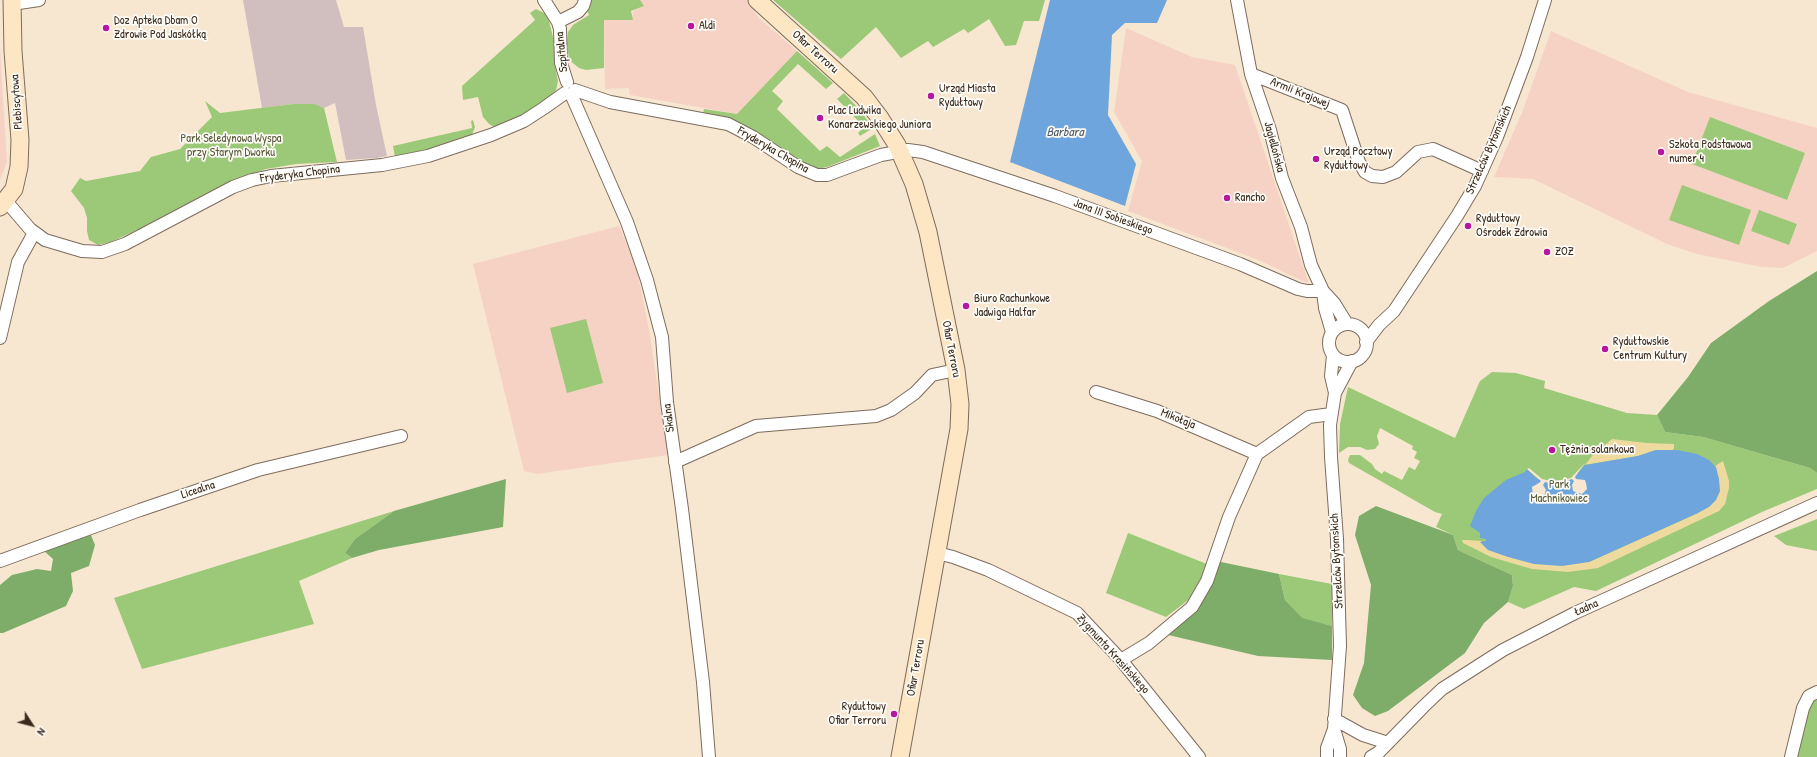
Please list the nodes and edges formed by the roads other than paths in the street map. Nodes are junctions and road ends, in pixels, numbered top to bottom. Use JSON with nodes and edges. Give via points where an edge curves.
{"nodes":[{"id":1,"x":39,"y":0,"type":"edge"},
{"id":2,"x":544,"y":0,"type":"edge"},
{"id":3,"x":585,"y":0,"type":"edge"},
{"id":4,"x":757,"y":0,"type":"edge"},
{"id":5,"x":1237,"y":0,"type":"edge"},
{"id":6,"x":1545,"y":0,"type":"edge"},
{"id":7,"x":12,"y":2,"type":"edge"},
{"id":8,"x":558,"y":22,"type":"junction"},
{"id":9,"x":1251,"y":74,"type":"junction"},
{"id":10,"x":569,"y":90,"type":"junction"},
{"id":11,"x":900,"y":152,"type":"junction"},
{"id":12,"x":1482,"y":171,"type":"junction"},
{"id":13,"x":3,"y":204,"type":"edge"},
{"id":14,"x":34,"y":233,"type":"junction"},
{"id":15,"x":1323,"y":291,"type":"junction"},
{"id":16,"x":1347,"y":324,"type":"junction"},
{"id":17,"x":1379,"y":325,"type":"junction"},
{"id":18,"x":1359,"y":328,"type":"junction"},
{"id":19,"x":1332,"y":332,"type":"junction"},
{"id":20,"x":0,"y":338,"type":"edge"},
{"id":21,"x":1366,"y":342,"type":"junction"},
{"id":22,"x":1333,"y":355,"type":"junction"},
{"id":23,"x":1352,"y":361,"type":"junction"},
{"id":24,"x":956,"y":370,"type":"junction"},
{"id":25,"x":1096,"y":392,"type":"dead end"},
{"id":26,"x":1334,"y":393,"type":"junction"},
{"id":27,"x":1331,"y":414,"type":"junction"},
{"id":28,"x":401,"y":436,"type":"dead end"},
{"id":29,"x":1257,"y":454,"type":"junction"},
{"id":30,"x":674,"y":462,"type":"junction"},
{"id":31,"x":1817,"y":503,"type":"edge"},
{"id":32,"x":937,"y":554,"type":"junction"},
{"id":33,"x":0,"y":561,"type":"edge"},
{"id":34,"x":1121,"y":660,"type":"junction"},
{"id":35,"x":1817,"y":692,"type":"edge"},
{"id":36,"x":1334,"y":724,"type":"junction"},
{"id":37,"x":1379,"y":752,"type":"edge"},
{"id":38,"x":709,"y":757,"type":"edge"},
{"id":39,"x":900,"y":757,"type":"edge"},
{"id":40,"x":1199,"y":757,"type":"edge"},
{"id":41,"x":1327,"y":757,"type":"edge"},
{"id":42,"x":1340,"y":757,"type":"edge"},
{"id":43,"x":1791,"y":757,"type":"edge"}],
"edges":[{"from":1,"to":7,"type":"street"},
{"from":2,"to":8,"type":"street","name":"Szpitalna"},
{"from":3,"to":8,"type":"street","name":"Szpitalna","via":[[578,12]]},
{"from":4,"to":11,"type":"street","name":"Ofiar Terroru","via":[[864,97]]},
{"from":5,"to":9,"type":"street","name":"Jagiellońska"},
{"from":6,"to":12,"type":"street","name":"Strzelców Bytomskich","via":[[1511,100]]},
{"from":7,"to":13,"type":"street","name":"Plebiscytowa","via":[[20,140],[19,167],[14,189]]},
{"from":8,"to":10,"type":"street","name":"Szpitalna","via":[[561,63]]},
{"from":9,"to":12,"type":"street","name":"Armii Krajowej","via":[[1342,110],[1359,162],[1365,172],[1372,176],[1383,177],[1396,172],[1418,152],[1433,149]]},
{"from":9,"to":15,"type":"street","name":"Jagiellońska","via":[[1270,130],[1282,178],[1301,227],[1311,265]]},
{"from":10,"to":11,"type":"street","name":"Fryderyka Chopina","via":[[610,102],[728,124],[753,137],[798,167],[816,175],[827,175],[881,155]]},
{"from":10,"to":14,"type":"street","name":"Fryderyka Chopina","via":[[524,121],[428,156],[382,165],[252,180],[233,187],[125,244],[102,252],[82,252],[58,245]]},
{"from":10,"to":30,"type":"street","name":"Skalna","via":[[619,202],[647,280],[662,337]]},
{"from":11,"to":15,"type":"street","name":"Jana III Sobieskiego","via":[[916,150],[940,157],[1240,264],[1298,289]]},
{"from":11,"to":24,"type":"street","name":"Ofiar Terroru","via":[[914,184],[928,232]]},
{"from":12,"to":17,"type":"street","name":"Strzelców Bytomskich","via":[[1431,257],[1394,311]]},
{"from":13,"to":14,"type":"street","name":"Fryderyka Chopina"},
{"from":14,"to":20,"type":"street","via":[[18,262]]},
{"from":15,"to":16,"type":"street"},
{"from":15,"to":19,"type":"street"},
{"from":16,"to":18,"type":"street"},
{"from":16,"to":19,"type":"street"},
{"from":17,"to":18,"type":"street"},
{"from":17,"to":21,"type":"street","name":"Strzelców Bytomskich"},
{"from":18,"to":21,"type":"street"},
{"from":19,"to":22,"type":"street","via":[[1329,346]]},
{"from":21,"to":23,"type":"street","via":[[1364,352]]},
{"from":22,"to":23,"type":"street","via":[[1342,360]]},
{"from":22,"to":26,"type":"street","via":[[1331,376]]},
{"from":23,"to":26,"type":"street"},
{"from":24,"to":30,"type":"street","via":[[932,375],[915,393],[891,410],[876,416],[756,426]]},
{"from":24,"to":32,"type":"street","name":"Ofiar Terroru","via":[[960,404],[959,428]]},
{"from":25,"to":29,"type":"street","name":"Mikołaja","via":[[1157,411]]},
{"from":26,"to":27,"type":"street","name":"Strzelców Bytomskich"},
{"from":27,"to":29,"type":"street","via":[[1309,417]]},
{"from":27,"to":36,"type":"street","name":"Strzelców Bytomskich","via":[[1340,646]]},
{"from":28,"to":33,"type":"street","name":"Licealna","via":[[258,470]]},
{"from":29,"to":34,"type":"street","via":[[1229,518],[1207,581],[1192,607],[1149,642]]},
{"from":30,"to":38,"type":"street","name":"Skalna","via":[[703,682]]},
{"from":31,"to":37,"type":"street","name":"Ładna","via":[[1575,613],[1503,650],[1442,689]]},
{"from":32,"to":34,"type":"street","name":"Zygmunta Krasińskiego","via":[[988,570],[1077,613]]},
{"from":32,"to":39,"type":"street","name":"Ofiar Terroru"},
{"from":34,"to":40,"type":"street","name":"Zygmunta Krasińskiego"},
{"from":35,"to":43,"type":"street","via":[[1810,696],[1803,708]]},
{"from":36,"to":37,"type":"street","via":[[1363,735]]},
{"from":36,"to":41,"type":"street","name":"Strzelców Bytomskich"},
{"from":36,"to":42,"type":"street","name":"Strzelców Bytomskich"}]}
